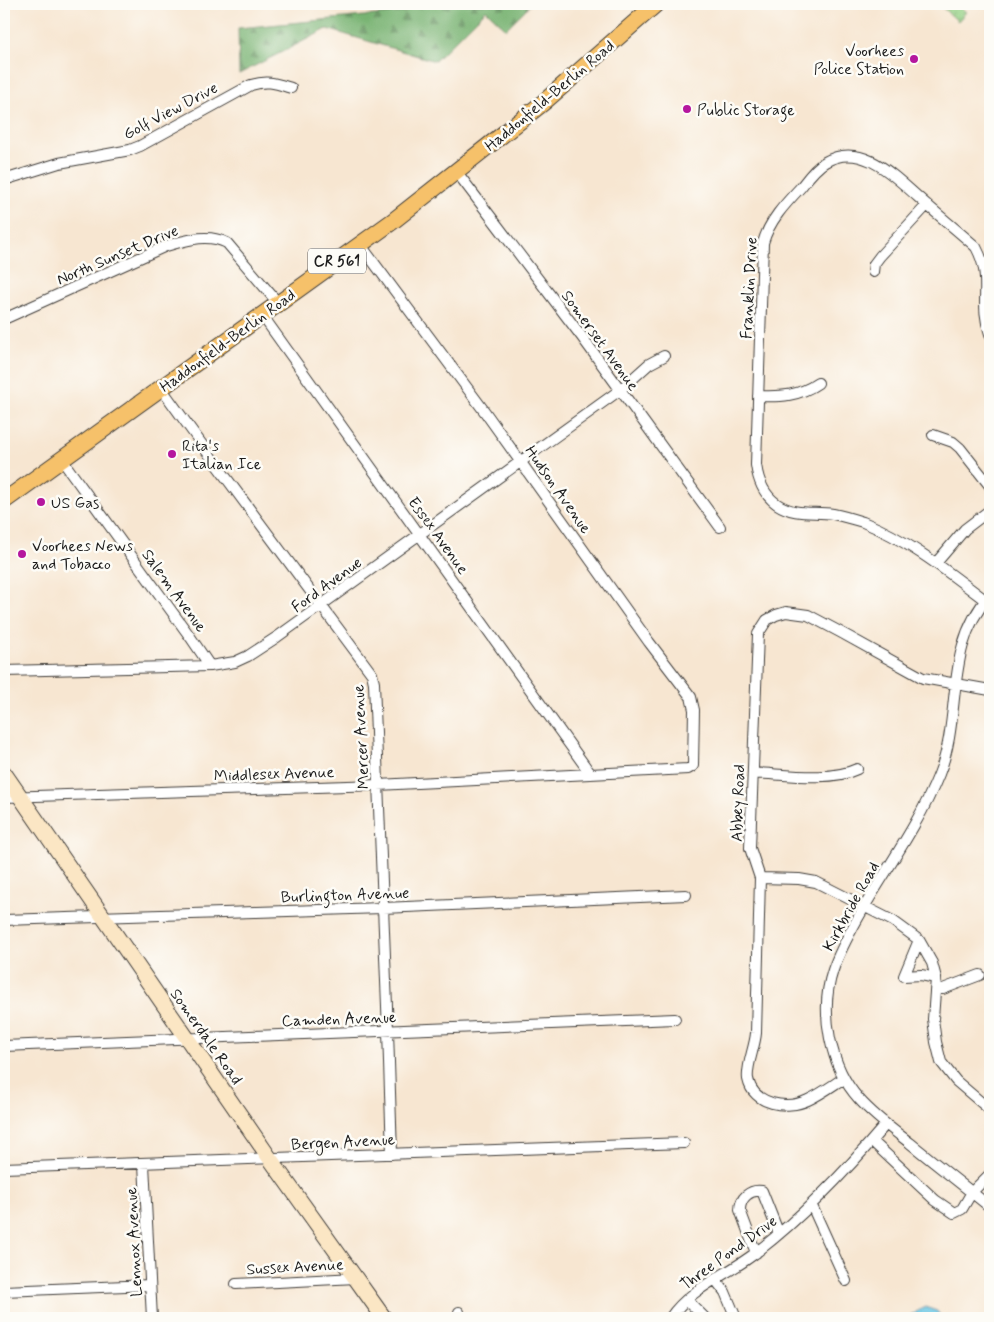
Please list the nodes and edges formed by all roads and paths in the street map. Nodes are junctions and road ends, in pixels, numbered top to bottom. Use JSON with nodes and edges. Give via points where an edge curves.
{"nodes":[{"id":1,"x":656,"y":4,"type":"edge"},
{"id":2,"x":291,"y":88,"type":"dead end"},
{"id":3,"x":456,"y":171,"type":"junction"},
{"id":4,"x":4,"y":180,"type":"edge"},
{"id":5,"x":927,"y":205,"type":"junction"},
{"id":6,"x":360,"y":244,"type":"junction"},
{"id":7,"x":873,"y":272,"type":"dead end"},
{"id":8,"x":278,"y":303,"type":"junction"},
{"id":9,"x":262,"y":315,"type":"junction"},
{"id":10,"x":4,"y":319,"type":"edge"},
{"id":11,"x":990,"y":334,"type":"edge"},
{"id":12,"x":664,"y":356,"type":"dead end"},
{"id":13,"x":818,"y":383,"type":"dead end"},
{"id":14,"x":161,"y":388,"type":"junction"},
{"id":15,"x":620,"y":390,"type":"junction"},
{"id":16,"x":758,"y":396,"type":"junction"},
{"id":17,"x":934,"y":435,"type":"dead end"},
{"id":18,"x":62,"y":460,"type":"junction"},
{"id":19,"x":520,"y":461,"type":"junction"},
{"id":20,"x":990,"y":486,"type":"edge"},
{"id":21,"x":4,"y":501,"type":"edge"},
{"id":22,"x":990,"y":510,"type":"edge"},
{"id":23,"x":720,"y":528,"type":"dead end"},
{"id":24,"x":420,"y":534,"type":"junction"},
{"id":25,"x":936,"y":563,"type":"junction"},
{"id":26,"x":988,"y":597,"type":"edge"},
{"id":27,"x":321,"y":606,"type":"junction"},
{"id":28,"x":210,"y":666,"type":"junction"},
{"id":29,"x":4,"y":671,"type":"edge"},
{"id":30,"x":955,"y":683,"type":"junction"},
{"id":31,"x":990,"y":690,"type":"edge"},
{"id":32,"x":693,"y":766,"type":"joint"},
{"id":33,"x":857,"y":769,"type":"dead end"},
{"id":34,"x":4,"y":773,"type":"edge"},
{"id":35,"x":590,"y":773,"type":"junction"},
{"id":36,"x":753,"y":773,"type":"junction"},
{"id":37,"x":378,"y":785,"type":"junction"},
{"id":38,"x":19,"y":796,"type":"junction"},
{"id":39,"x":4,"y":797,"type":"edge"},
{"id":40,"x":760,"y":878,"type":"junction"},
{"id":41,"x":686,"y":895,"type":"dead end"},
{"id":42,"x":865,"y":907,"type":"junction"},
{"id":43,"x":383,"y":908,"type":"junction"},
{"id":44,"x":103,"y":917,"type":"junction"},
{"id":45,"x":4,"y":920,"type":"edge"},
{"id":46,"x":919,"y":940,"type":"junction"},
{"id":47,"x":980,"y":976,"type":"dead end"},
{"id":48,"x":936,"y":983,"type":"junction"},
{"id":49,"x":675,"y":1019,"type":"dead end"},
{"id":50,"x":388,"y":1031,"type":"junction"},
{"id":51,"x":188,"y":1040,"type":"junction"},
{"id":52,"x":4,"y":1046,"type":"edge"},
{"id":53,"x":844,"y":1078,"type":"junction"},
{"id":54,"x":990,"y":1110,"type":"edge"},
{"id":55,"x":886,"y":1124,"type":"junction"},
{"id":56,"x":872,"y":1141,"type":"junction"},
{"id":57,"x":684,"y":1143,"type":"dead end"},
{"id":58,"x":392,"y":1154,"type":"junction"},
{"id":59,"x":271,"y":1160,"type":"junction"},
{"id":60,"x":144,"y":1164,"type":"junction"},
{"id":61,"x":4,"y":1168,"type":"edge"},
{"id":62,"x":990,"y":1174,"type":"edge"},
{"id":63,"x":972,"y":1192,"type":"junction"},
{"id":64,"x":812,"y":1206,"type":"junction"},
{"id":65,"x":990,"y":1207,"type":"edge"},
{"id":66,"x":779,"y":1234,"type":"junction"},
{"id":67,"x":756,"y":1253,"type":"junction"},
{"id":68,"x":356,"y":1278,"type":"junction"},
{"id":69,"x":715,"y":1279,"type":"junction"},
{"id":70,"x":846,"y":1281,"type":"dead end"},
{"id":71,"x":236,"y":1284,"type":"dead end"},
{"id":72,"x":150,"y":1285,"type":"junction"},
{"id":73,"x":4,"y":1291,"type":"edge"},
{"id":74,"x":687,"y":1300,"type":"junction"},
{"id":75,"x":152,"y":1318,"type":"edge"},
{"id":76,"x":384,"y":1318,"type":"edge"},
{"id":77,"x":670,"y":1318,"type":"edge"},
{"id":78,"x":705,"y":1318,"type":"edge"},
{"id":79,"x":736,"y":1318,"type":"edge"}],
"edges":[{"from":1,"to":3,"type":"main road","name":"Haddonfield-Berlin Road","number":"CR 561","via":[[544,102]]},
{"from":2,"to":4,"type":"street","name":"Golf View Drive","via":[[272,82],[251,85],[130,150],[59,163]]},
{"from":3,"to":6,"type":"main road","name":"Haddonfield-Berlin Road","number":"CR 561"},
{"from":3,"to":15,"type":"street","name":"Somerset Avenue"},
{"from":5,"to":7,"type":"street","via":[[880,256]]},
{"from":5,"to":11,"type":"street","name":"Franklin Drive","via":[[976,247],[986,262],[989,273],[986,310]]},
{"from":5,"to":16,"type":"street","name":"Franklin Drive","via":[[880,165],[868,159],[854,155],[836,158],[815,170],[774,218],[763,244]]},
{"from":6,"to":8,"type":"main road","name":"Haddonfield-Berlin Road","number":"CR 561"},
{"from":6,"to":19,"type":"street","name":"Hudson Avenue"},
{"from":8,"to":9,"type":"main road","name":"Haddonfield-Berlin Road","number":"CR 561"},
{"from":8,"to":10,"type":"street","name":"North Sunset Drive","via":[[227,243],[218,238],[191,238],[166,246]]},
{"from":9,"to":14,"type":"main road","name":"Haddonfield-Berlin Road","number":"CR 561"},
{"from":9,"to":24,"type":"street","name":"Essex Avenue"},
{"from":12,"to":15,"type":"street","name":"Ford Avenue","via":[[649,364]]},
{"from":13,"to":16,"type":"street","via":[[797,394]]},
{"from":14,"to":18,"type":"main road","name":"Haddonfield-Berlin Road","number":"CR 561"},
{"from":14,"to":27,"type":"street","name":"Mercer Avenue"},
{"from":15,"to":19,"type":"street","name":"Ford Avenue"},
{"from":15,"to":23,"type":"street","name":"Somerset Avenue"},
{"from":16,"to":25,"type":"street","name":"Franklin Drive","via":[[758,476],[768,496],[796,512],[832,514],[863,522]]},
{"from":17,"to":20,"type":"street","via":[[960,448]]},
{"from":18,"to":21,"type":"main road","name":"Haddonfield-Berlin Road","number":"CR 561"},
{"from":18,"to":28,"type":"street","name":"Salem Avenue"},
{"from":19,"to":24,"type":"street","name":"Ford Avenue"},
{"from":19,"to":32,"type":"street","name":"Hudson Avenue","via":[[690,697],[694,710]]},
{"from":22,"to":25,"type":"street","via":[[965,529]]},
{"from":24,"to":27,"type":"street","name":"Ford Avenue"},
{"from":24,"to":35,"type":"street","name":"Essex Avenue"},
{"from":25,"to":26,"type":"street","name":"Franklin Drive"},
{"from":26,"to":30,"type":"street","name":"Kirkbride Road","via":[[969,628]]},
{"from":27,"to":28,"type":"street","name":"Ford Avenue","via":[[248,656]]},
{"from":27,"to":37,"type":"street","name":"Mercer Avenue","via":[[372,674]]},
{"from":28,"to":29,"type":"street","name":"Ford Avenue"},
{"from":30,"to":31,"type":"street","name":"Abbey Road"},
{"from":30,"to":36,"type":"street","name":"Abbey Road","via":[[923,678],[816,618],[786,612],[776,615],[761,627],[756,642]]},
{"from":30,"to":42,"type":"street","name":"Kirkbride Road","via":[[940,774]]},
{"from":32,"to":35,"type":"street","name":"Middlesex Avenue","via":[[688,770]]},
{"from":33,"to":36,"type":"street","via":[[831,776]]},
{"from":34,"to":38,"type":"main road","name":"Somerdale Road"},
{"from":35,"to":37,"type":"street","name":"Middlesex Avenue"},
{"from":36,"to":40,"type":"street","name":"Abbey Road","via":[[750,848]]},
{"from":37,"to":38,"type":"street","name":"Middlesex Avenue"},
{"from":37,"to":43,"type":"street","name":"Mercer Avenue"},
{"from":38,"to":39,"type":"street","name":"Middlesex Avenue"},
{"from":38,"to":44,"type":"main road","name":"Somerdale Road"},
{"from":40,"to":42,"type":"street","via":[[816,882]]},
{"from":40,"to":53,"type":"street","name":"Abbey Road","via":[[756,1033],[748,1080],[758,1097],[774,1104],[787,1104],[808,1100]]},
{"from":41,"to":43,"type":"street","name":"Burlington Avenue"},
{"from":42,"to":46,"type":"street"},
{"from":42,"to":53,"type":"street","name":"Kirkbride Road","via":[[837,960],[828,993],[829,1033]]},
{"from":43,"to":44,"type":"street","name":"Burlington Avenue"},
{"from":43,"to":50,"type":"street","name":"Mercer Avenue"},
{"from":44,"to":45,"type":"street","name":"Burlington Avenue"},
{"from":44,"to":51,"type":"main road","name":"Somerdale Road"},
{"from":46,"to":48,"type":"street","via":[[932,963]]},
{"from":46,"to":48,"type":"street","via":[[904,976],[921,975]]},
{"from":47,"to":48,"type":"street","via":[[943,989]]},
{"from":48,"to":54,"type":"street","via":[[934,1020],[941,1062],[956,1081]]},
{"from":49,"to":50,"type":"street","name":"Camden Avenue"},
{"from":50,"to":51,"type":"street","name":"Camden Avenue"},
{"from":50,"to":58,"type":"street","name":"Mercer Avenue"},
{"from":51,"to":52,"type":"street","name":"Camden Avenue"},
{"from":51,"to":59,"type":"main road","name":"Somerdale Road"},
{"from":53,"to":55,"type":"street","name":"Kirkbride Road","via":[[860,1100]]},
{"from":55,"to":56,"type":"street","name":"Three Pond Drive"},
{"from":55,"to":63,"type":"street","name":"Kirkbride Road"},
{"from":56,"to":63,"type":"street","via":[[935,1200],[954,1213],[962,1209]]},
{"from":56,"to":64,"type":"street","name":"Three Pond Drive"},
{"from":57,"to":58,"type":"street","name":"Bergen Avenue"},
{"from":58,"to":59,"type":"street","name":"Bergen Avenue"},
{"from":59,"to":60,"type":"street","name":"Bergen Avenue"},
{"from":59,"to":68,"type":"main road","name":"Somerdale Road"},
{"from":60,"to":61,"type":"street","name":"Bergen Avenue"},
{"from":60,"to":72,"type":"street","name":"Lennox Avenue"},
{"from":62,"to":63,"type":"street"},
{"from":63,"to":65,"type":"street","name":"Kirkbride Road"},
{"from":64,"to":66,"type":"street","name":"Three Pond Drive"},
{"from":64,"to":70,"type":"street"},
{"from":66,"to":67,"type":"street","name":"Three Pond Drive"},
{"from":66,"to":67,"type":"street","via":[[762,1190],[746,1195],[739,1207]]},
{"from":67,"to":69,"type":"street","name":"Three Pond Drive"},
{"from":68,"to":71,"type":"street","name":"Sussex Avenue"},
{"from":68,"to":76,"type":"main road","name":"Somerdale Road"},
{"from":69,"to":74,"type":"street","name":"Three Pond Drive"},
{"from":69,"to":79,"type":"street","via":[[732,1304]]},
{"from":72,"to":73,"type":"street"},
{"from":72,"to":75,"type":"street","name":"Lennox Avenue"},
{"from":74,"to":77,"type":"street","name":"Three Pond Drive"},
{"from":74,"to":78,"type":"street"}]}
